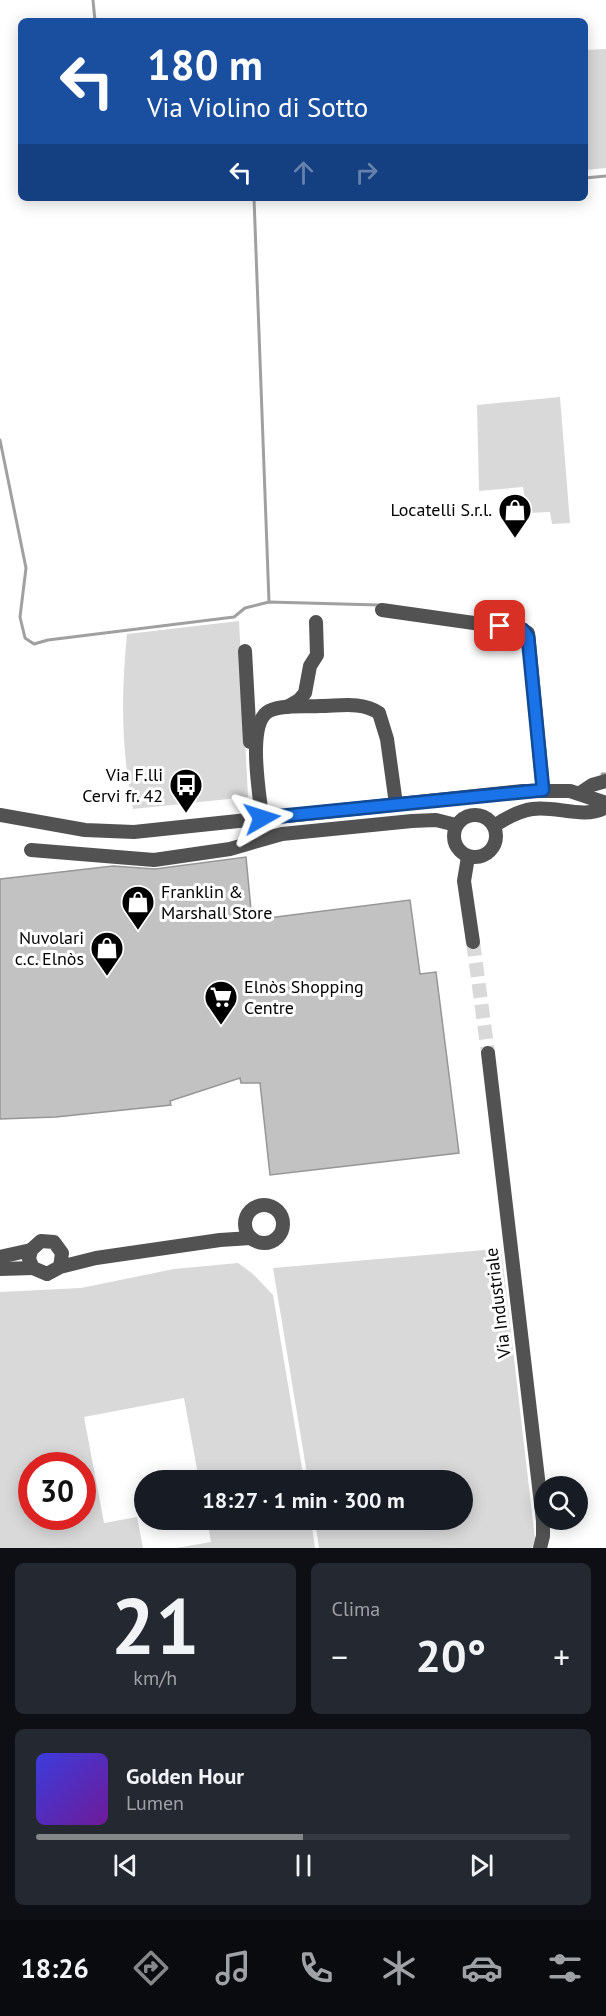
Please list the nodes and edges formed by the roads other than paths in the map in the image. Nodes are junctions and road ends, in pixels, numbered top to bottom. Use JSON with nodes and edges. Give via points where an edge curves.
{"nodes":[{"id":1,"x":382,"y":610,"type":"dead end"},
{"id":2,"x":316,"y":622,"type":"dead end"},
{"id":3,"x":245,"y":651,"type":"dead end"},
{"id":4,"x":286,"y":708,"type":"junction"},
{"id":5,"x":606,"y":781,"type":"edge"},
{"id":6,"x":543,"y":790,"type":"junction"},
{"id":7,"x":580,"y":793,"type":"junction"},
{"id":8,"x":396,"y":804,"type":"junction"},
{"id":9,"x":606,"y":805,"type":"edge"},
{"id":10,"x":0,"y":815,"type":"edge"},
{"id":11,"x":257,"y":818,"type":"junction"},
{"id":12,"x":456,"y":825,"type":"junction"},
{"id":13,"x":494,"y":826,"type":"junction"},
{"id":14,"x":31,"y":850,"type":"dead end"},
{"id":15,"x":468,"y":857,"type":"junction"},
{"id":16,"x":472,"y":942,"type":"tunnel mouth"},
{"id":17,"x":488,"y":1053,"type":"tunnel mouth"},
{"id":18,"x":245,"y":1220,"type":"junction"},
{"id":19,"x":251,"y":1238,"type":"junction"},
{"id":20,"x":220,"y":1240,"type":"junction"},
{"id":21,"x":60,"y":1248,"type":"junction"},
{"id":22,"x":31,"y":1250,"type":"junction"},
{"id":23,"x":0,"y":1257,"type":"edge"},
{"id":24,"x":96,"y":1258,"type":"junction"},
{"id":25,"x":60,"y":1267,"type":"junction"},
{"id":26,"x":33,"y":1268,"type":"junction"},
{"id":27,"x":0,"y":1269,"type":"edge"},
{"id":28,"x":540,"y":1548,"type":"edge"}],
"edges":[{"from":1,"to":6,"type":"street","via":[[528,633]]},
{"from":2,"to":4,"type":"street","via":[[316,655],[305,693]]},
{"from":3,"to":11,"type":"street"},
{"from":4,"to":8,"type":"street","via":[[357,705],[379,713],[387,739]]},
{"from":4,"to":11,"type":"street","via":[[270,711],[257,728]]},
{"from":5,"to":7,"type":"street"},
{"from":6,"to":7,"type":"street"},
{"from":6,"to":8,"type":"street"},
{"from":7,"to":9,"type":"street"},
{"from":8,"to":11,"type":"street"},
{"from":9,"to":13,"type":"street","via":[[592,813],[533,809],[514,814]]},
{"from":10,"to":11,"type":"street","via":[[85,830],[134,832]]},
{"from":12,"to":13,"type":"street","via":[[476,815]]},
{"from":12,"to":14,"type":"street","via":[[436,820],[282,834],[230,849],[154,860]]},
{"from":12,"to":15,"type":"street","via":[[454,844]]},
{"from":13,"to":15,"type":"street","via":[[492,850],[481,857]]},
{"from":15,"to":16,"type":"street","via":[[464,881]]},
{"from":17,"to":28,"type":"street","name":"Via Industriale","via":[[543,1521]]},
{"from":18,"to":19,"type":"street"},
{"from":18,"to":19,"type":"street","via":[[250,1210],[260,1205],[272,1207],[281,1215],[282,1228],[274,1240],[260,1242]]},
{"from":18,"to":20,"type":"street"},
{"from":19,"to":20,"type":"street"},
{"from":20,"to":24,"type":"street"},
{"from":21,"to":22,"type":"street","via":[[45,1240]]},
{"from":21,"to":24,"type":"street"},
{"from":21,"to":25,"type":"street"},
{"from":22,"to":23,"type":"street"},
{"from":22,"to":26,"type":"street"},
{"from":24,"to":25,"type":"street"},
{"from":25,"to":26,"type":"street","via":[[47,1274]]},
{"from":26,"to":27,"type":"street"}]}
